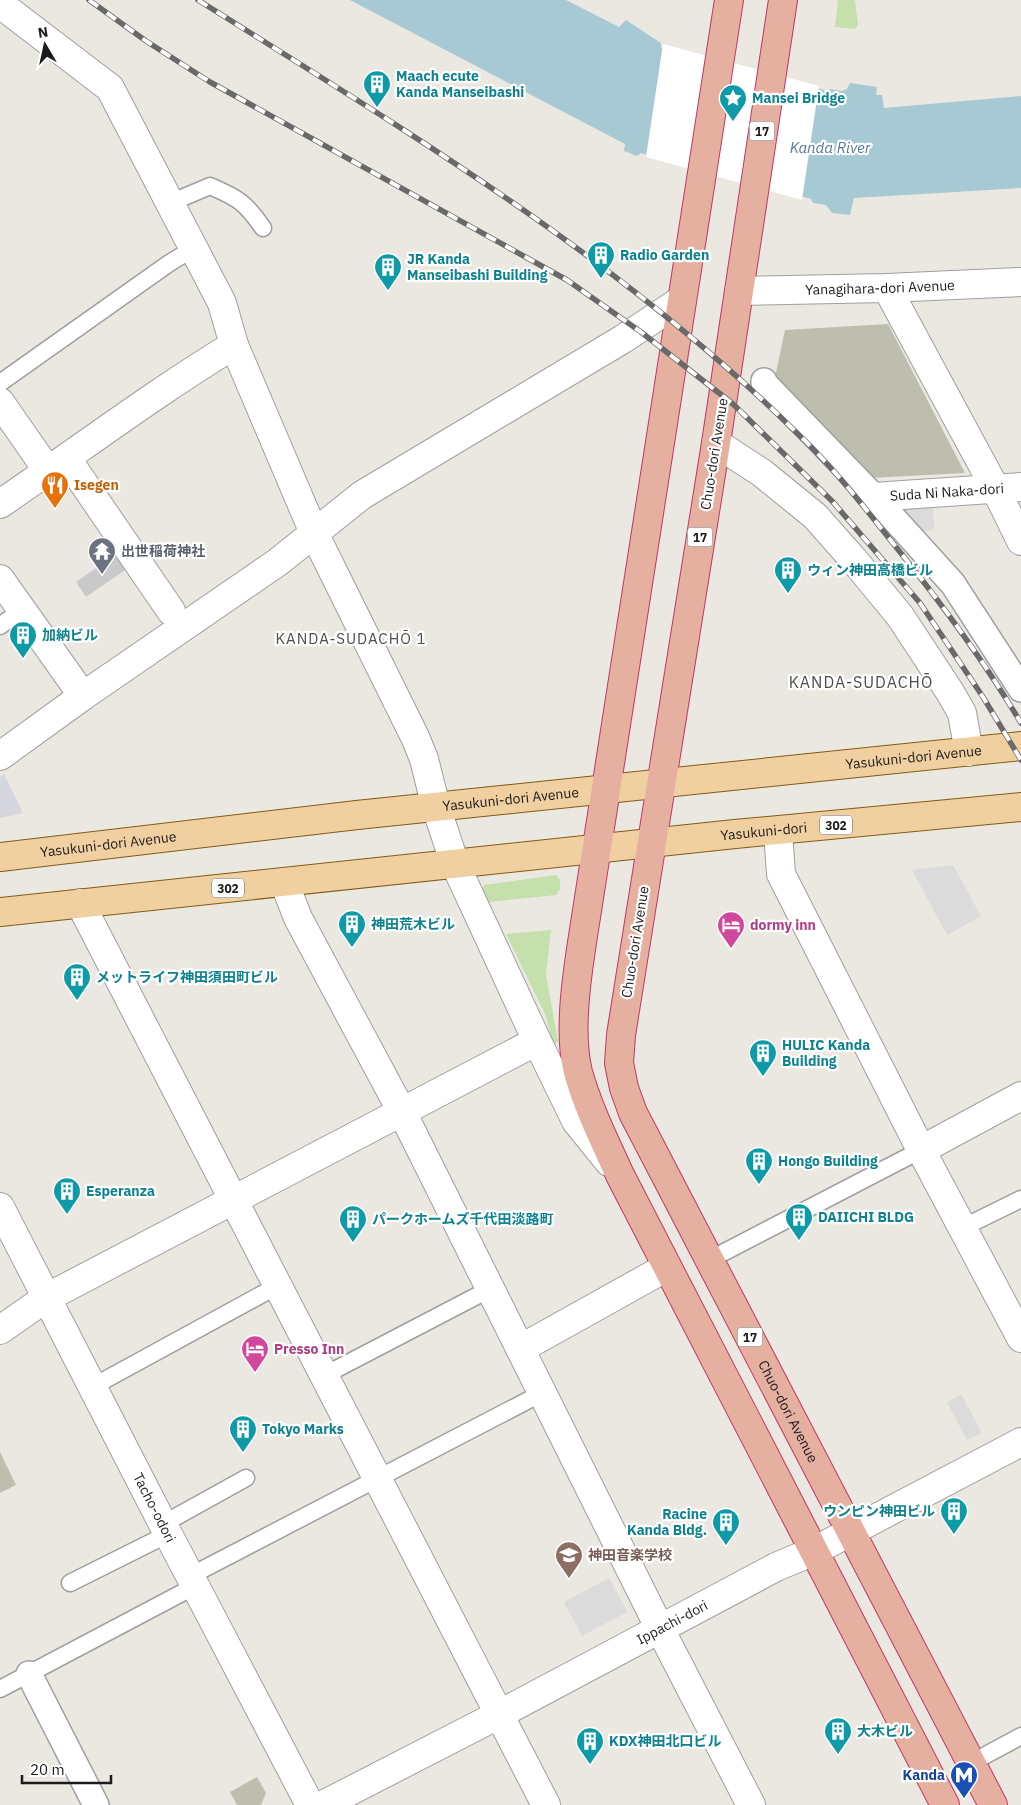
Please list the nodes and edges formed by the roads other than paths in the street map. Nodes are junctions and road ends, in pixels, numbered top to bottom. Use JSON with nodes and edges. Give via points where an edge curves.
{"nodes":[{"id":1,"x":728,"y":0,"type":"edge"},
{"id":2,"x":783,"y":0,"type":"edge"},
{"id":3,"x":2,"y":12,"type":"edge"},
{"id":4,"x":170,"y":203,"type":"junction"},
{"id":5,"x":262,"y":228,"type":"dead end"},
{"id":6,"x":194,"y":248,"type":"junction"},
{"id":7,"x":1021,"y":282,"type":"edge"},
{"id":8,"x":887,"y":288,"type":"junction"},
{"id":9,"x":739,"y":290,"type":"junction"},
{"id":10,"x":680,"y":301,"type":"junction"},
{"id":11,"x":234,"y":345,"type":"junction"},
{"id":12,"x":764,"y":381,"type":"dead end"},
{"id":13,"x":0,"y":383,"type":"edge"},
{"id":14,"x":0,"y":402,"type":"edge"},
{"id":15,"x":716,"y":443,"type":"junction"},
{"id":16,"x":57,"y":465,"type":"junction"},
{"id":17,"x":1008,"y":487,"type":"edge"},
{"id":18,"x":873,"y":496,"type":"junction"},
{"id":19,"x":0,"y":504,"type":"edge"},
{"id":20,"x":314,"y":533,"type":"junction"},
{"id":21,"x":1021,"y":541,"type":"edge"},
{"id":22,"x":0,"y":579,"type":"edge"},
{"id":23,"x":22,"y":610,"type":"junction"},
{"id":24,"x":171,"y":611,"type":"dead end"},
{"id":25,"x":0,"y":626,"type":"edge"},
{"id":26,"x":1021,"y":689,"type":"edge"},
{"id":27,"x":84,"y":696,"type":"junction"},
{"id":28,"x":1021,"y":746,"type":"edge"},
{"id":29,"x":969,"y":752,"type":"junction"},
{"id":30,"x":0,"y":756,"type":"edge"},
{"id":31,"x":661,"y":783,"type":"junction"},
{"id":32,"x":605,"y":789,"type":"junction"},
{"id":33,"x":436,"y":807,"type":"junction"},
{"id":34,"x":1021,"y":807,"type":"edge"},
{"id":35,"x":778,"y":831,"type":"junction"},
{"id":36,"x":651,"y":844,"type":"junction"},
{"id":37,"x":596,"y":850,"type":"junction"},
{"id":38,"x":0,"y":857,"type":"edge"},
{"id":39,"x":455,"y":864,"type":"junction"},
{"id":40,"x":284,"y":882,"type":"junction"},
{"id":41,"x":80,"y":903,"type":"junction"},
{"id":42,"x":0,"y":912,"type":"edge"},
{"id":43,"x":537,"y":1041,"type":"junction"},
{"id":44,"x":1021,"y":1096,"type":"edge"},
{"id":45,"x":402,"y":1112,"type":"junction"},
{"id":46,"x":921,"y":1150,"type":"junction"},
{"id":47,"x":620,"y":1175,"type":"junction"},
{"id":48,"x":1021,"y":1198,"type":"edge"},
{"id":49,"x":233,"y":1200,"type":"junction"},
{"id":50,"x":0,"y":1207,"type":"edge"},
{"id":51,"x":962,"y":1228,"type":"junction"},
{"id":52,"x":710,"y":1260,"type":"junction"},
{"id":53,"x":667,"y":1267,"type":"junction"},
{"id":54,"x":277,"y":1286,"type":"junction"},
{"id":55,"x":490,"y":1289,"type":"junction"},
{"id":56,"x":46,"y":1298,"type":"junction"},
{"id":57,"x":0,"y":1330,"type":"edge"},
{"id":58,"x":1021,"y":1338,"type":"edge"},
{"id":59,"x":520,"y":1349,"type":"junction"},
{"id":60,"x":323,"y":1376,"type":"junction"},
{"id":61,"x":92,"y":1387,"type":"junction"},
{"id":62,"x":542,"y":1393,"type":"junction"},
{"id":63,"x":1021,"y":1442,"type":"edge"},
{"id":64,"x":246,"y":1478,"type":"dead end"},
{"id":65,"x":377,"y":1479,"type":"junction"},
{"id":66,"x":165,"y":1529,"type":"junction"},
{"id":67,"x":851,"y":1532,"type":"junction"},
{"id":68,"x":814,"y":1550,"type":"junction"},
{"id":69,"x":193,"y":1581,"type":"junction"},
{"id":70,"x":70,"y":1583,"type":"dead end"},
{"id":71,"x":660,"y":1629,"type":"junction"},
{"id":72,"x":29,"y":1674,"type":"junction"},
{"id":73,"x":0,"y":1689,"type":"edge"},
{"id":74,"x":498,"y":1715,"type":"junction"},
{"id":75,"x":1021,"y":1736,"type":"edge"},
{"id":76,"x":971,"y":1762,"type":"junction"},
{"id":77,"x":96,"y":1805,"type":"edge"},
{"id":78,"x":310,"y":1805,"type":"edge"},
{"id":79,"x":322,"y":1805,"type":"edge"},
{"id":80,"x":546,"y":1805,"type":"edge"},
{"id":81,"x":751,"y":1805,"type":"edge"},
{"id":82,"x":945,"y":1805,"type":"edge"},
{"id":83,"x":993,"y":1805,"type":"edge"}],
"edges":[{"from":1,"to":10,"type":"highway"},
{"from":2,"to":9,"type":"highway","name":"Chuo-dori Avenue","number":"17"},
{"from":3,"to":4,"type":"street","via":[[110,88]]},
{"from":4,"to":5,"type":"lane","via":[[210,186],[236,197],[252,212]]},
{"from":4,"to":6,"type":"street"},
{"from":6,"to":11,"type":"street","via":[[222,303]]},
{"from":6,"to":13,"type":"lane"},
{"from":7,"to":8,"type":"street","name":"Yanagihara-dori Avenue"},
{"from":8,"to":9,"type":"street","name":"Yanagihara-dori Avenue"},
{"from":8,"to":17,"type":"street"},
{"from":9,"to":15,"type":"highway","name":"Chuo-dori Avenue","number":"17"},
{"from":10,"to":20,"type":"street","via":[[362,495]]},
{"from":10,"to":32,"type":"highway"},
{"from":11,"to":16,"type":"street","via":[[188,373]]},
{"from":11,"to":20,"type":"street"},
{"from":12,"to":18,"type":"street"},
{"from":14,"to":16,"type":"street"},
{"from":15,"to":29,"type":"street","via":[[816,516],[900,616],[962,713]]},
{"from":15,"to":31,"type":"highway","name":"Chuo-dori Avenue","number":"17"},
{"from":16,"to":19,"type":"street"},
{"from":16,"to":24,"type":"street"},
{"from":17,"to":18,"type":"street","name":"Suda Ni Naka-dori"},
{"from":17,"to":21,"type":"street"},
{"from":18,"to":26,"type":"street","via":[[953,584]]},
{"from":20,"to":27,"type":"street","via":[[278,562]]},
{"from":20,"to":33,"type":"street","via":[[415,737]]},
{"from":22,"to":23,"type":"street"},
{"from":23,"to":25,"type":"lane"},
{"from":23,"to":27,"type":"street"},
{"from":27,"to":30,"type":"street"},
{"from":28,"to":29,"type":"main road","name":"Yasukuni-dori Avenue"},
{"from":29,"to":31,"type":"main road","name":"Yasukuni-dori Avenue"},
{"from":31,"to":32,"type":"main road","name":"Yasukuni-dori Avenue"},
{"from":31,"to":36,"type":"highway","name":"Chuo-dori Avenue","number":"17"},
{"from":32,"to":33,"type":"main road","name":"Yasukuni-dori Avenue"},
{"from":32,"to":37,"type":"highway"},
{"from":33,"to":38,"type":"main road","name":"Yasukuni-dori Avenue"},
{"from":33,"to":39,"type":"street"},
{"from":34,"to":35,"type":"main road","name":"Yasukuni-dori","number":"302"},
{"from":35,"to":36,"type":"main road","name":"Yasukuni-dori","number":"302"},
{"from":35,"to":46,"type":"street","via":[[780,874]]},
{"from":36,"to":37,"type":"main road","name":"Yasukuni-dori","number":"302"},
{"from":36,"to":52,"type":"highway","name":"Chuo-dori Avenue","number":"17","via":[[619,1063],[633,1113]]},
{"from":37,"to":39,"type":"main road","number":"302"},
{"from":37,"to":47,"type":"highway","via":[[577,977],[574,1044],[588,1102]]},
{"from":39,"to":40,"type":"main road","number":"302"},
{"from":39,"to":43,"type":"street"},
{"from":40,"to":41,"type":"main road","number":"302"},
{"from":40,"to":45,"type":"street","via":[[298,918]]},
{"from":41,"to":42,"type":"main road","number":"302"},
{"from":41,"to":49,"type":"street"},
{"from":43,"to":45,"type":"street"},
{"from":43,"to":47,"type":"street","via":[[576,1121]]},
{"from":44,"to":46,"type":"street"},
{"from":45,"to":49,"type":"street"},
{"from":45,"to":55,"type":"street"},
{"from":46,"to":51,"type":"street"},
{"from":46,"to":52,"type":"lane"},
{"from":47,"to":53,"type":"highway"},
{"from":48,"to":51,"type":"lane"},
{"from":49,"to":54,"type":"street"},
{"from":49,"to":56,"type":"street"},
{"from":50,"to":56,"type":"street","name":"Tacho-odori"},
{"from":51,"to":58,"type":"street"},
{"from":52,"to":67,"type":"highway","name":"Chuo-dori Avenue","number":"17"},
{"from":53,"to":59,"type":"street"},
{"from":53,"to":68,"type":"highway"},
{"from":54,"to":60,"type":"street"},
{"from":54,"to":61,"type":"lane"},
{"from":55,"to":59,"type":"street"},
{"from":55,"to":60,"type":"lane"},
{"from":56,"to":57,"type":"street"},
{"from":56,"to":61,"type":"street","name":"Tacho-odori"},
{"from":59,"to":62,"type":"street"},
{"from":60,"to":65,"type":"street"},
{"from":61,"to":66,"type":"street","name":"Tacho-odori"},
{"from":62,"to":65,"type":"lane"},
{"from":62,"to":71,"type":"street"},
{"from":63,"to":67,"type":"street","name":"Ippachi-dori"},
{"from":64,"to":66,"type":"lane"},
{"from":65,"to":69,"type":"lane"},
{"from":65,"to":74,"type":"street"},
{"from":66,"to":69,"type":"street","name":"Tacho-odori"},
{"from":66,"to":70,"type":"lane"},
{"from":67,"to":68,"type":"street","name":"Ippachi-dori"},
{"from":67,"to":76,"type":"highway","name":"Chuo-dori Avenue","number":"17"},
{"from":68,"to":71,"type":"street","name":"Ippachi-dori"},
{"from":68,"to":82,"type":"highway"},
{"from":69,"to":72,"type":"lane"},
{"from":69,"to":78,"type":"street","name":"Tacho-odori"},
{"from":71,"to":74,"type":"street","name":"Ippachi-dori"},
{"from":71,"to":81,"type":"street"},
{"from":72,"to":73,"type":"lane"},
{"from":72,"to":77,"type":"street"},
{"from":74,"to":79,"type":"street","name":"Ippachi-dori"},
{"from":74,"to":80,"type":"street"},
{"from":75,"to":76,"type":"lane"},
{"from":76,"to":83,"type":"highway","name":"Chuo-dori Avenue","number":"17"}]}
